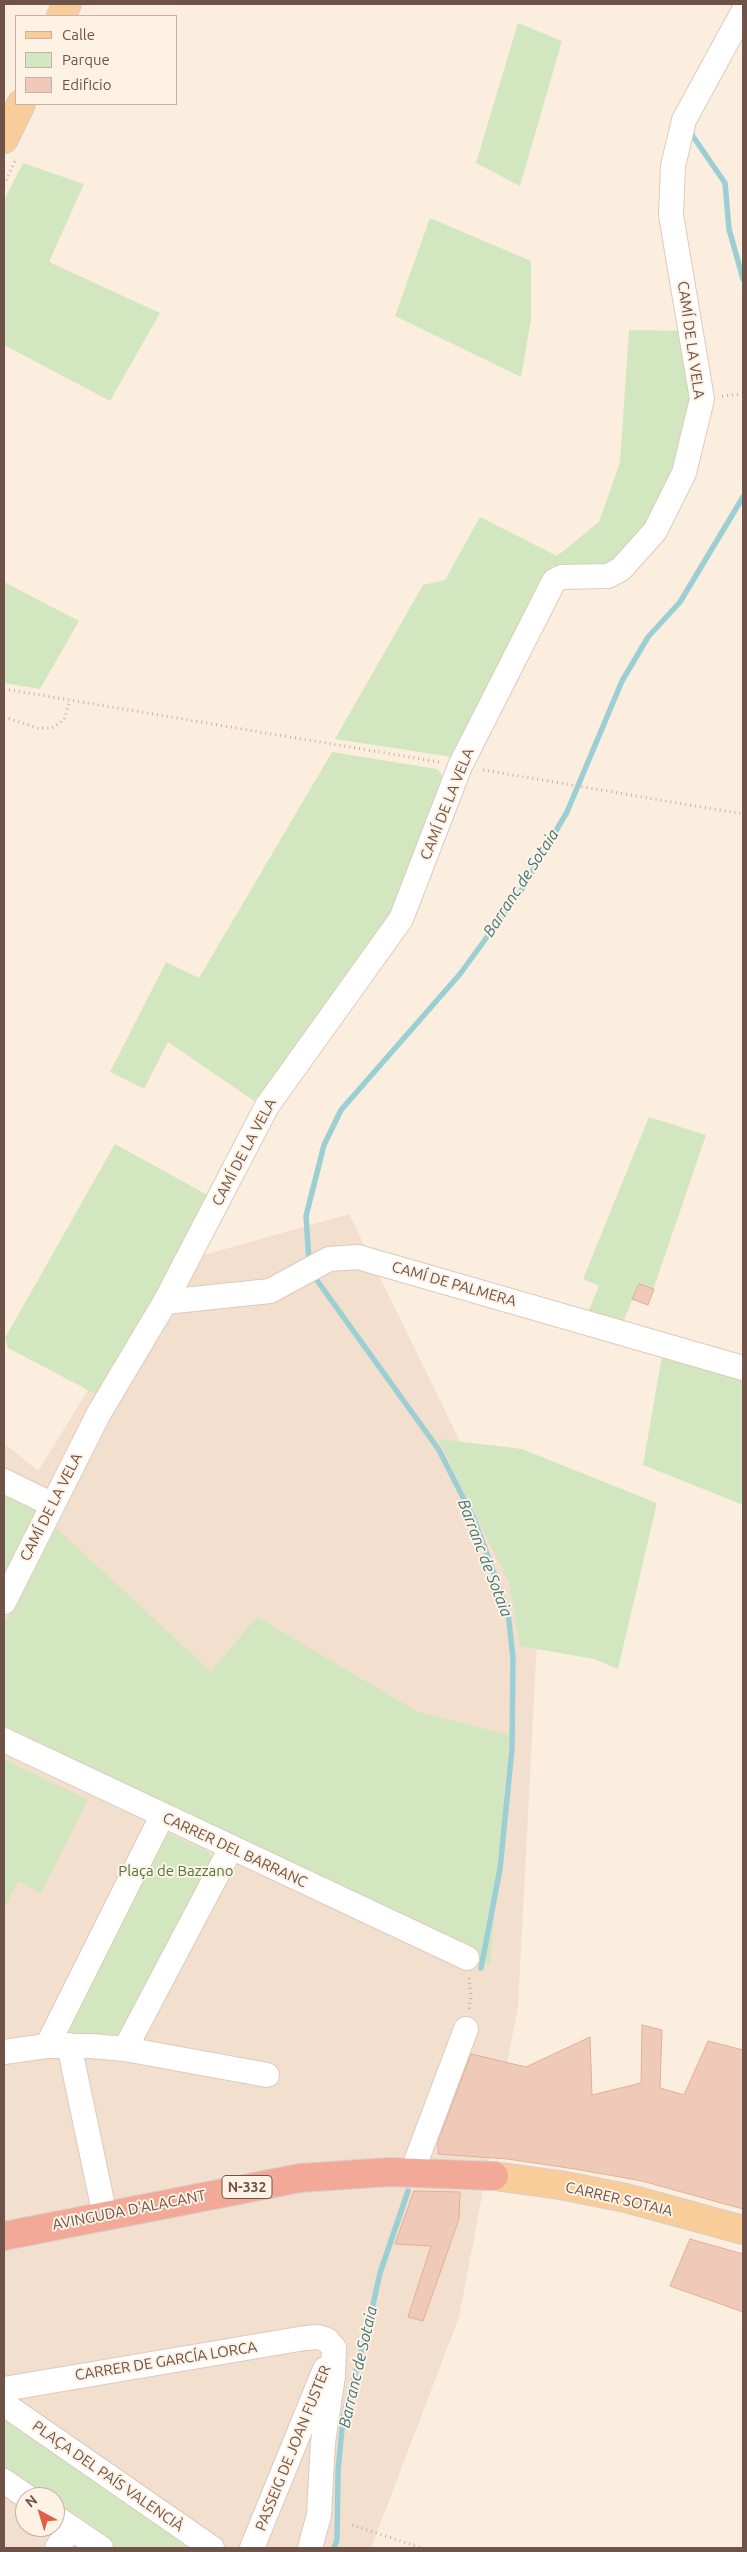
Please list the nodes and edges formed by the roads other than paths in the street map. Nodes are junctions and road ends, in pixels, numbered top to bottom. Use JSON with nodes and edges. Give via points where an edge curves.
{"nodes":[{"id":1,"x":743,"y":12,"type":"edge"},
{"id":2,"x":22,"y":105,"type":"edge"},
{"id":3,"x":4,"y":140,"type":"edge"},
{"id":4,"x":165,"y":1302,"type":"junction"},
{"id":5,"x":743,"y":1368,"type":"edge"},
{"id":6,"x":4,"y":1481,"type":"edge"},
{"id":7,"x":51,"y":1504,"type":"junction"},
{"id":8,"x":4,"y":1602,"type":"edge"},
{"id":9,"x":4,"y":1740,"type":"edge"},
{"id":10,"x":162,"y":1816,"type":"junction"},
{"id":11,"x":231,"y":1848,"type":"junction"},
{"id":12,"x":467,"y":1958,"type":"road end"},
{"id":13,"x":466,"y":2029,"type":"road end"},
{"id":14,"x":58,"y":2045,"type":"junction"},
{"id":15,"x":125,"y":2049,"type":"junction"},
{"id":16,"x":4,"y":2052,"type":"edge"},
{"id":17,"x":267,"y":2075,"type":"dead end"},
{"id":18,"x":412,"y":2172,"type":"junction"},
{"id":19,"x":494,"y":2176,"type":"joint"},
{"id":20,"x":105,"y":2216,"type":"junction"},
{"id":21,"x":743,"y":2230,"type":"edge"},
{"id":22,"x":4,"y":2236,"type":"edge"},
{"id":23,"x":330,"y":2344,"type":"junction"},
{"id":24,"x":4,"y":2389,"type":"edge"},
{"id":25,"x":4,"y":2404,"type":"edge"},
{"id":26,"x":4,"y":2481,"type":"edge"},
{"id":27,"x":15,"y":2489,"type":"edge"},
{"id":28,"x":65,"y":2523,"type":"edge"},
{"id":29,"x":101,"y":2548,"type":"edge"},
{"id":30,"x":212,"y":2548,"type":"edge"},
{"id":31,"x":252,"y":2548,"type":"edge"},
{"id":32,"x":310,"y":2548,"type":"edge"}],
"edges":[{"from":1,"to":4,"type":"street","name":"CAMÍ DE LA VELA","via":[[684,120],[673,166],[671,215],[702,399],[684,473],[655,531],[621,569],[601,577],[562,577],[554,581],[460,766],[401,918],[267,1106]]},
{"from":2,"to":3,"type":"main road"},
{"from":4,"to":5,"type":"street","name":"CAMÍ DE PALMERA","via":[[270,1291],[329,1260],[358,1256]]},
{"from":4,"to":7,"type":"street","name":"CAMÍ DE LA VELA","via":[[99,1412]]},
{"from":6,"to":7,"type":"street"},
{"from":7,"to":8,"type":"street","name":"CAMÍ DE LA VELA"},
{"from":9,"to":10,"type":"street","name":"CARRER DEL BARRANC"},
{"from":10,"to":11,"type":"street","name":"CARRER DEL BARRANC"},
{"from":10,"to":14,"type":"street"},
{"from":11,"to":12,"type":"street","name":"CARRER DEL BARRANC"},
{"from":11,"to":15,"type":"street"},
{"from":13,"to":18,"type":"street"},
{"from":14,"to":15,"type":"street"},
{"from":14,"to":16,"type":"street"},
{"from":14,"to":20,"type":"street"},
{"from":15,"to":17,"type":"street"},
{"from":18,"to":19,"type":"highway","name":"AVINGUDA D'ALACANT","number":"N-332"},
{"from":18,"to":20,"type":"highway","name":"AVINGUDA D'ALACANT","number":"N-332","via":[[300,2178]]},
{"from":19,"to":21,"type":"main road","name":"CARRER SOTAIA","via":[[626,2198]]},
{"from":20,"to":22,"type":"highway","name":"AVINGUDA D'ALACANT","number":"N-332"},
{"from":23,"to":24,"type":"street","name":"CARRER DE GARCÍA LORCA","via":[[305,2338]]},
{"from":23,"to":31,"type":"street","name":"PASSEIG DE JOAN FUSTER"},
{"from":23,"to":32,"type":"street","via":[[333,2376],[323,2442],[319,2515]]},
{"from":25,"to":30,"type":"street","name":"PLAÇA DEL PAÍS VALENCIÀ"},
{"from":26,"to":27,"type":"street"},
{"from":28,"to":29,"type":"street"}]}
